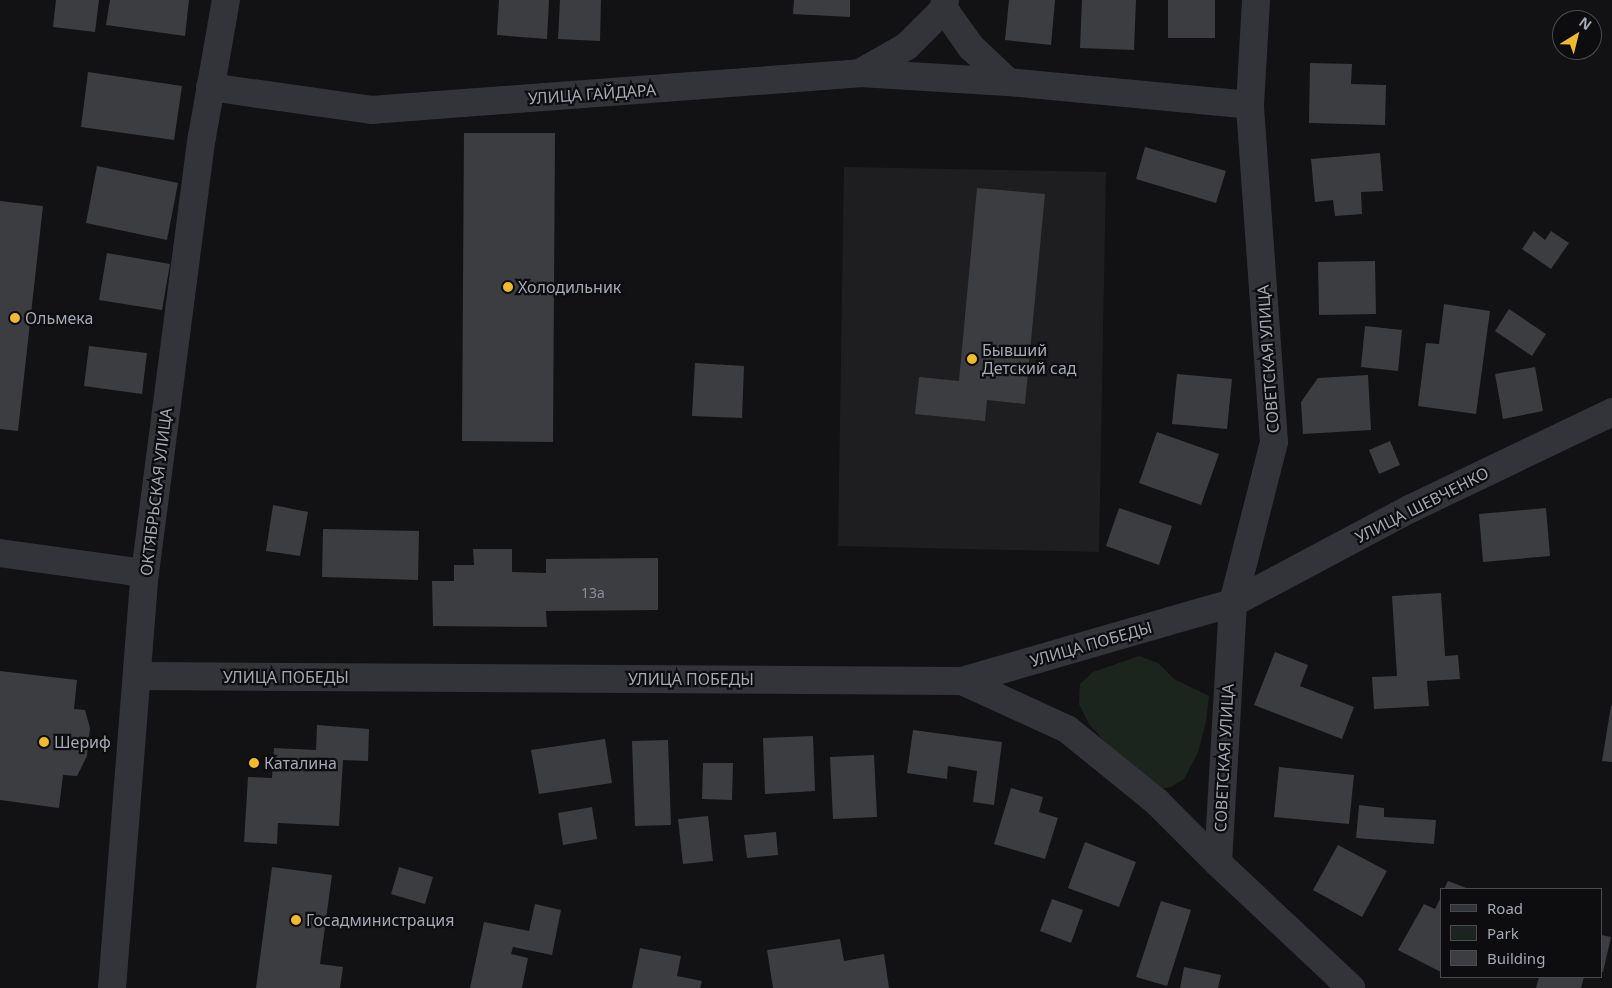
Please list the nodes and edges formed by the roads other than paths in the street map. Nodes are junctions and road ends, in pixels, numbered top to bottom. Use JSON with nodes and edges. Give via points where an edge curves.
{"nodes":[{"id":1,"x":226,"y":0,"type":"edge"},
{"id":2,"x":1256,"y":0,"type":"edge"},
{"id":3,"x":944,"y":4,"type":"edge"},
{"id":4,"x":860,"y":74,"type":"junction"},
{"id":5,"x":1008,"y":82,"type":"junction"},
{"id":6,"x":210,"y":87,"type":"junction"},
{"id":7,"x":1250,"y":105,"type":"junction"},
{"id":8,"x":1612,"y":412,"type":"edge"},
{"id":9,"x":0,"y":553,"type":"edge"},
{"id":10,"x":145,"y":573,"type":"junction"},
{"id":11,"x":1233,"y":603,"type":"junction"},
{"id":12,"x":137,"y":676,"type":"junction"},
{"id":13,"x":962,"y":681,"type":"junction"},
{"id":14,"x":1218,"y":863,"type":"junction"},
{"id":15,"x":112,"y":988,"type":"edge"},
{"id":16,"x":1351,"y":988,"type":"edge"}],
"edges":[{"from":1,"to":6,"type":"street","name":"ОКТЯБРЬСКАЯ УЛИЦА"},
{"from":2,"to":7,"type":"street","name":"СОВЕТСКАЯ УЛИЦА"},
{"from":3,"to":4,"type":"street","name":"УЛИЦА ГАЙДАРА","via":[[907,46]]},
{"from":3,"to":5,"type":"street","via":[[971,47]]},
{"from":4,"to":5,"type":"street"},
{"from":4,"to":6,"type":"street","name":"УЛИЦА ГАЙДАРА","via":[[371,110]]},
{"from":5,"to":7,"type":"street"},
{"from":6,"to":10,"type":"street","name":"ОКТЯБРЬСКАЯ УЛИЦА"},
{"from":7,"to":11,"type":"street","name":"СОВЕТСКАЯ УЛИЦА","via":[[1274,442]]},
{"from":8,"to":11,"type":"street","name":"УЛИЦА ШЕВЧЕНКО","via":[[1412,508]]},
{"from":9,"to":10,"type":"street"},
{"from":10,"to":12,"type":"street","name":"ОКТЯБРЬСКАЯ УЛИЦА"},
{"from":11,"to":13,"type":"street","name":"УЛИЦА ПОБЕДЫ"},
{"from":11,"to":14,"type":"street","name":"СОВЕТСКАЯ УЛИЦА"},
{"from":12,"to":13,"type":"street","name":"УЛИЦА ПОБЕДЫ"},
{"from":12,"to":15,"type":"street","name":"ОКТЯБРЬСКАЯ УЛИЦА"},
{"from":13,"to":14,"type":"street","via":[[1067,729],[1157,802]]},
{"from":14,"to":16,"type":"street"}]}
